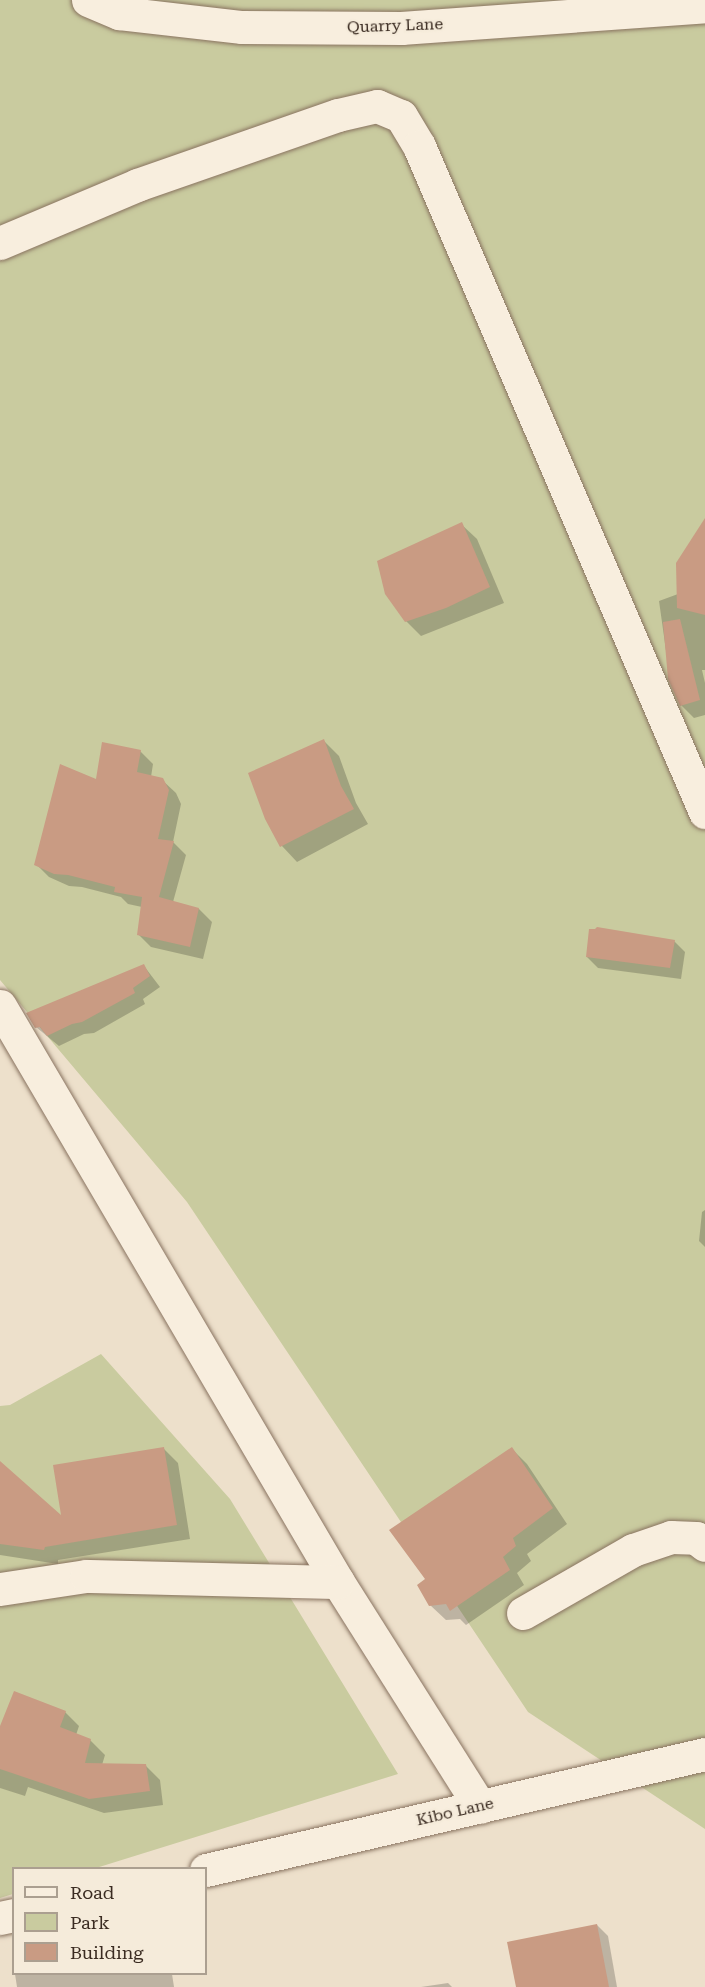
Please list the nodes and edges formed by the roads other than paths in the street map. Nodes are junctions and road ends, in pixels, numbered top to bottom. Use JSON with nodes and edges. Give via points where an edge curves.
{"nodes":[{"id":1,"x":88,"y":0,"type":"edge"},
{"id":2,"x":705,"y":6,"type":"edge"},
{"id":3,"x":0,"y":243,"type":"edge"},
{"id":4,"x":705,"y":812,"type":"edge"},
{"id":5,"x":0,"y":1006,"type":"edge"},
{"id":6,"x":705,"y":1545,"type":"edge"},
{"id":7,"x":338,"y":1582,"type":"junction"},
{"id":8,"x":0,"y":1589,"type":"edge"},
{"id":9,"x":523,"y":1613,"type":"dead end"},
{"id":10,"x":705,"y":1754,"type":"edge"},
{"id":11,"x":480,"y":1807,"type":"junction"},
{"id":12,"x":207,"y":1870,"type":"edge"}],
"edges":[{"from":1,"to":2,"type":"street","name":"Quarry Lane","via":[[119,13],[242,27],[401,28]]},
{"from":3,"to":4,"type":"street","via":[[137,185],[338,115],[377,106],[401,116],[424,157]]},
{"from":5,"to":7,"type":"street"},
{"from":6,"to":9,"type":"street","via":[[696,1538],[671,1537],[633,1550]]},
{"from":7,"to":8,"type":"street","via":[[86,1576]]},
{"from":7,"to":11,"type":"street"},
{"from":10,"to":11,"type":"street","name":"Kibo Lane"},
{"from":11,"to":12,"type":"street","name":"Kibo Lane"}]}
